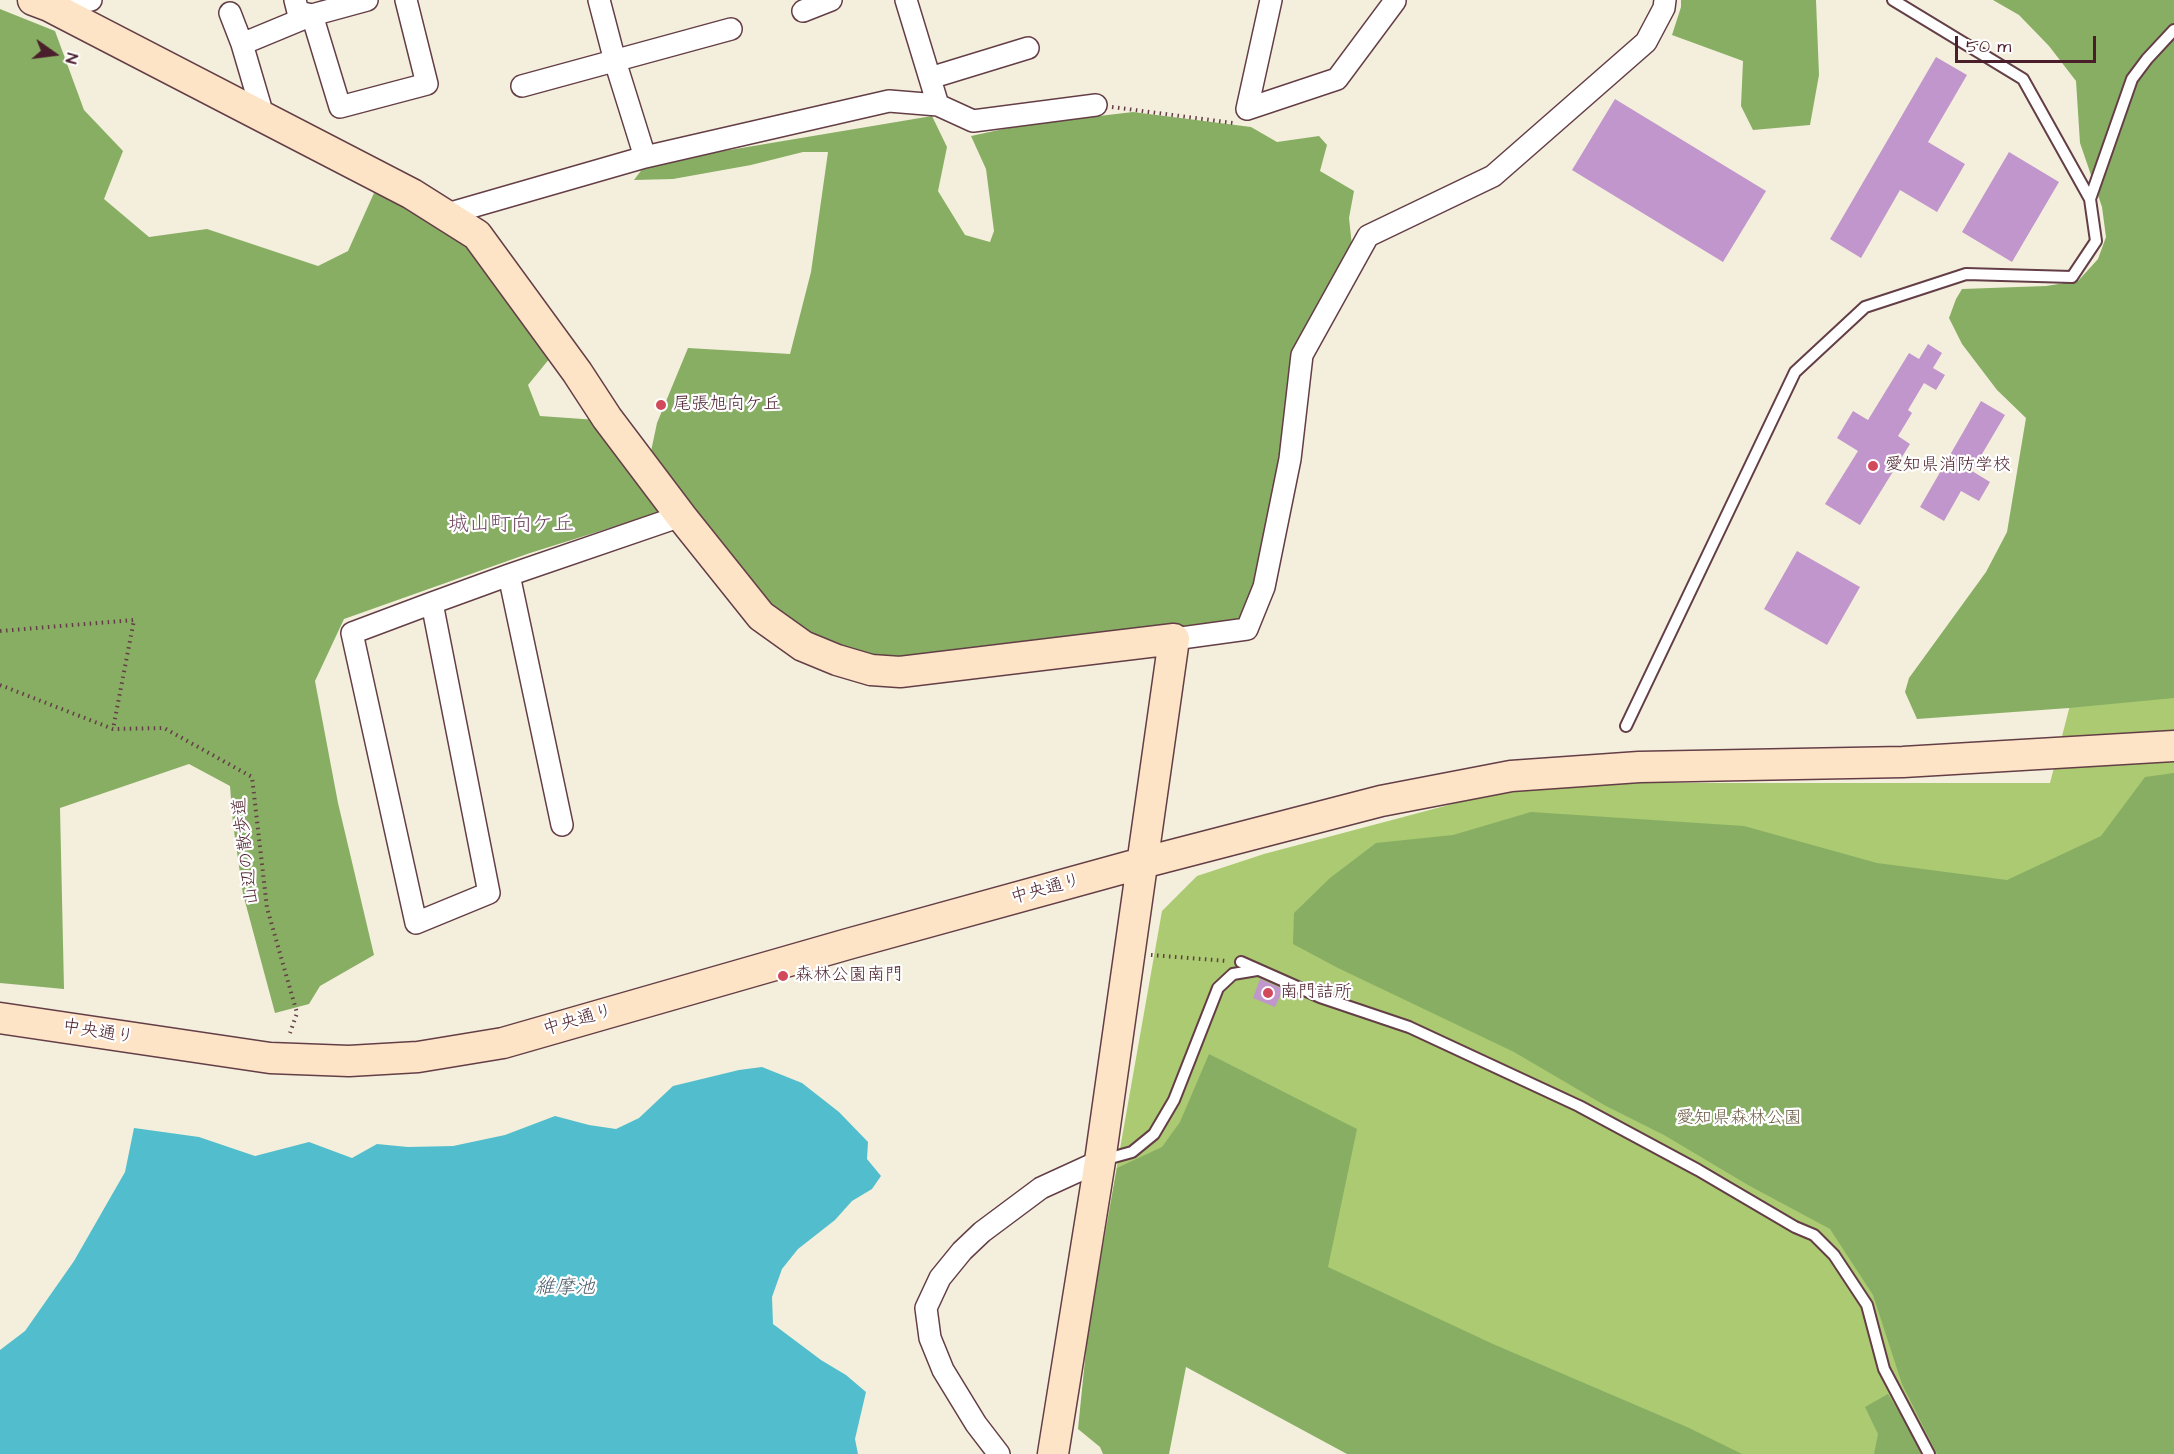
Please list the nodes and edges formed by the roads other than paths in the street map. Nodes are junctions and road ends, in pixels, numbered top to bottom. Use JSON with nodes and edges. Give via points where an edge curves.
{"nodes":[{"id":1,"x":91,"y":0,"type":"edge"},
{"id":2,"x":295,"y":0,"type":"edge"},
{"id":3,"x":367,"y":0,"type":"edge"},
{"id":4,"x":406,"y":0,"type":"edge"},
{"id":5,"x":599,"y":0,"type":"edge"},
{"id":6,"x":831,"y":0,"type":"edge"},
{"id":7,"x":906,"y":0,"type":"edge"},
{"id":8,"x":1271,"y":0,"type":"edge"},
{"id":9,"x":1395,"y":0,"type":"edge"},
{"id":10,"x":1665,"y":0,"type":"edge"},
{"id":11,"x":1893,"y":0,"type":"edge"},
{"id":12,"x":43,"y":2,"type":"edge"},
{"id":13,"x":803,"y":10,"type":"dead end"},
{"id":14,"x":230,"y":13,"type":"dead end"},
{"id":15,"x":312,"y":15,"type":"junction"},
{"id":16,"x":731,"y":29,"type":"dead end"},
{"id":17,"x":2174,"y":30,"type":"edge"},
{"id":18,"x":242,"y":44,"type":"junction"},
{"id":19,"x":1028,"y":48,"type":"dead end"},
{"id":20,"x":615,"y":61,"type":"junction"},
{"id":21,"x":930,"y":78,"type":"junction"},
{"id":22,"x":522,"y":86,"type":"dead end"},
{"id":23,"x":938,"y":105,"type":"junction"},
{"id":24,"x":1096,"y":105,"type":"road end"},
{"id":25,"x":254,"y":112,"type":"junction"},
{"id":26,"x":645,"y":157,"type":"junction"},
{"id":27,"x":2090,"y":199,"type":"junction"},
{"id":28,"x":447,"y":214,"type":"junction"},
{"id":29,"x":681,"y":516,"type":"junction"},
{"id":30,"x":509,"y":574,"type":"junction"},
{"id":31,"x":432,"y":603,"type":"junction"},
{"id":32,"x":1174,"y":639,"type":"junction"},
{"id":33,"x":1626,"y":726,"type":"dead end"},
{"id":34,"x":2174,"y":746,"type":"edge"},
{"id":35,"x":562,"y":825,"type":"dead end"},
{"id":36,"x":1142,"y":863,"type":"junction"},
{"id":37,"x":1241,"y":962,"type":"road end"},
{"id":38,"x":1259,"y":970,"type":"junction"},
{"id":39,"x":0,"y":1018,"type":"edge"},
{"id":40,"x":1100,"y":1161,"type":"junction"},
{"id":41,"x":999,"y":1454,"type":"edge"},
{"id":42,"x":1053,"y":1454,"type":"edge"},
{"id":43,"x":1929,"y":1454,"type":"edge"}],
"edges":[{"from":1,"to":12,"type":"street"},
{"from":2,"to":15,"type":"street","via":[[298,12]]},
{"from":3,"to":15,"type":"street"},
{"from":4,"to":15,"type":"street","via":[[426,84],[340,107]]},
{"from":5,"to":20,"type":"street"},
{"from":6,"to":13,"type":"street"},
{"from":7,"to":21,"type":"street"},
{"from":8,"to":9,"type":"street","via":[[1247,110],[1337,80]]},
{"from":10,"to":32,"type":"street","via":[[1646,42],[1493,176],[1368,236],[1302,355],[1290,459],[1264,587],[1247,629]]},
{"from":11,"to":27,"type":"lane","via":[[2023,79]]},
{"from":12,"to":25,"type":"street"},
{"from":14,"to":18,"type":"street"},
{"from":15,"to":18,"type":"street"},
{"from":16,"to":20,"type":"street"},
{"from":17,"to":27,"type":"lane","via":[[2132,79]]},
{"from":18,"to":25,"type":"street","via":[[260,105]]},
{"from":19,"to":21,"type":"street"},
{"from":20,"to":22,"type":"street"},
{"from":20,"to":26,"type":"street"},
{"from":21,"to":23,"type":"street"},
{"from":23,"to":24,"type":"street","via":[[973,121]]},
{"from":23,"to":26,"type":"street","via":[[889,101]]},
{"from":25,"to":28,"type":"street"},
{"from":26,"to":28,"type":"street"},
{"from":27,"to":33,"type":"lane","via":[[2096,241],[2073,277],[1966,274],[1865,307],[1795,372]]},
{"from":28,"to":29,"type":"street","via":[[477,235]]},
{"from":29,"to":30,"type":"street"},
{"from":29,"to":32,"type":"street","via":[[761,616],[803,646],[871,670],[900,672]]},
{"from":30,"to":31,"type":"street"},
{"from":30,"to":35,"type":"street"},
{"from":31,"to":31,"type":"street","via":[[489,893],[416,923],[352,633]]},
{"from":32,"to":36,"type":"street"},
{"from":34,"to":36,"type":"street","name":"中央通り","via":[[1903,762],[1639,767],[1511,776],[1381,801]]},
{"from":36,"to":39,"type":"street","name":"中央通り","via":[[503,1043],[418,1058],[270,1058]]},
{"from":36,"to":40,"type":"street"},
{"from":37,"to":38,"type":"lane"},
{"from":38,"to":40,"type":"lane","via":[[1233,974],[1218,988],[1174,1100],[1154,1134],[1132,1152]]},
{"from":38,"to":43,"type":"lane","via":[[1320,997],[1409,1027],[1579,1106],[1814,1235],[1834,1255],[1867,1305],[1884,1369]]},
{"from":40,"to":41,"type":"street","via":[[1041,1188],[982,1232],[940,1278],[926,1308],[930,1338],[943,1370],[975,1424]]},
{"from":40,"to":42,"type":"street"}]}
